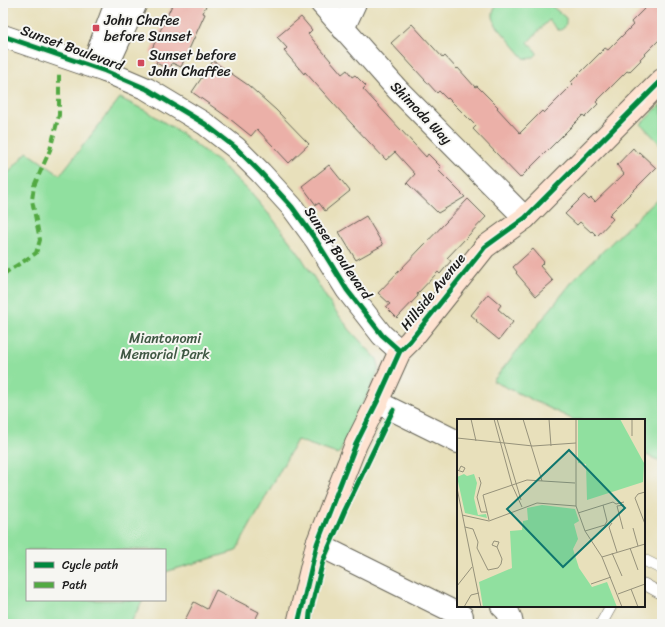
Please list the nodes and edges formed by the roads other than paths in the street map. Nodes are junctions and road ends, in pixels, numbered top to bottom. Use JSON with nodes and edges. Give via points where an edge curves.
{"nodes":[{"id":1,"x":116,"y":3,"type":"edge"},
{"id":2,"x":136,"y":3,"type":"edge"},
{"id":3,"x":321,"y":3,"type":"edge"},
{"id":4,"x":355,"y":3,"type":"edge"},
{"id":5,"x":343,"y":29,"type":"junction"},
{"id":6,"x":3,"y":36,"type":"edge"},
{"id":7,"x":99,"y":69,"type":"junction"},
{"id":8,"x":662,"y":80,"type":"edge"},
{"id":9,"x":525,"y":218,"type":"junction"},
{"id":10,"x":400,"y":351,"type":"junction"},
{"id":11,"x":377,"y":402,"type":"junction"},
{"id":12,"x":457,"y":442,"type":"edge"},
{"id":13,"x":318,"y":544,"type":"junction"},
{"id":14,"x":645,"y":560,"type":"edge"},
{"id":15,"x":662,"y":569,"type":"edge"},
{"id":16,"x":645,"y":585,"type":"edge"},
{"id":17,"x":662,"y":594,"type":"edge"},
{"id":18,"x":503,"y":607,"type":"edge"},
{"id":19,"x":610,"y":607,"type":"edge"},
{"id":20,"x":464,"y":615,"type":"edge"},
{"id":21,"x":298,"y":624,"type":"edge"},
{"id":22,"x":512,"y":624,"type":"edge"},
{"id":23,"x":601,"y":624,"type":"edge"}],
"edges":[{"from":1,"to":7,"type":"street"},
{"from":2,"to":7,"type":"street"},
{"from":3,"to":5,"type":"street","name":"Shimoda Way"},
{"from":4,"to":5,"type":"street"},
{"from":5,"to":9,"type":"street","name":"Shimoda Way","via":[[397,89]]},
{"from":6,"to":7,"type":"street","name":"Sunset Boulevard"},
{"from":7,"to":10,"type":"street","name":"Sunset Boulevard","via":[[147,89],[205,124],[236,148],[292,207],[347,290],[382,335]]},
{"from":8,"to":9,"type":"street","name":"Hillside Avenue"},
{"from":9,"to":10,"type":"street","name":"Hillside Avenue","via":[[485,247]]},
{"from":10,"to":11,"type":"street","name":"Hillside Avenue"},
{"from":11,"to":12,"type":"street"},
{"from":11,"to":13,"type":"street","name":"Hillside Avenue","via":[[356,444]]},
{"from":13,"to":20,"type":"street"},
{"from":13,"to":21,"type":"street","name":"Hillside Avenue"},
{"from":14,"to":15,"type":"lane"},
{"from":16,"to":17,"type":"lane"},
{"from":18,"to":22,"type":"street"},
{"from":19,"to":23,"type":"lane"}]}
